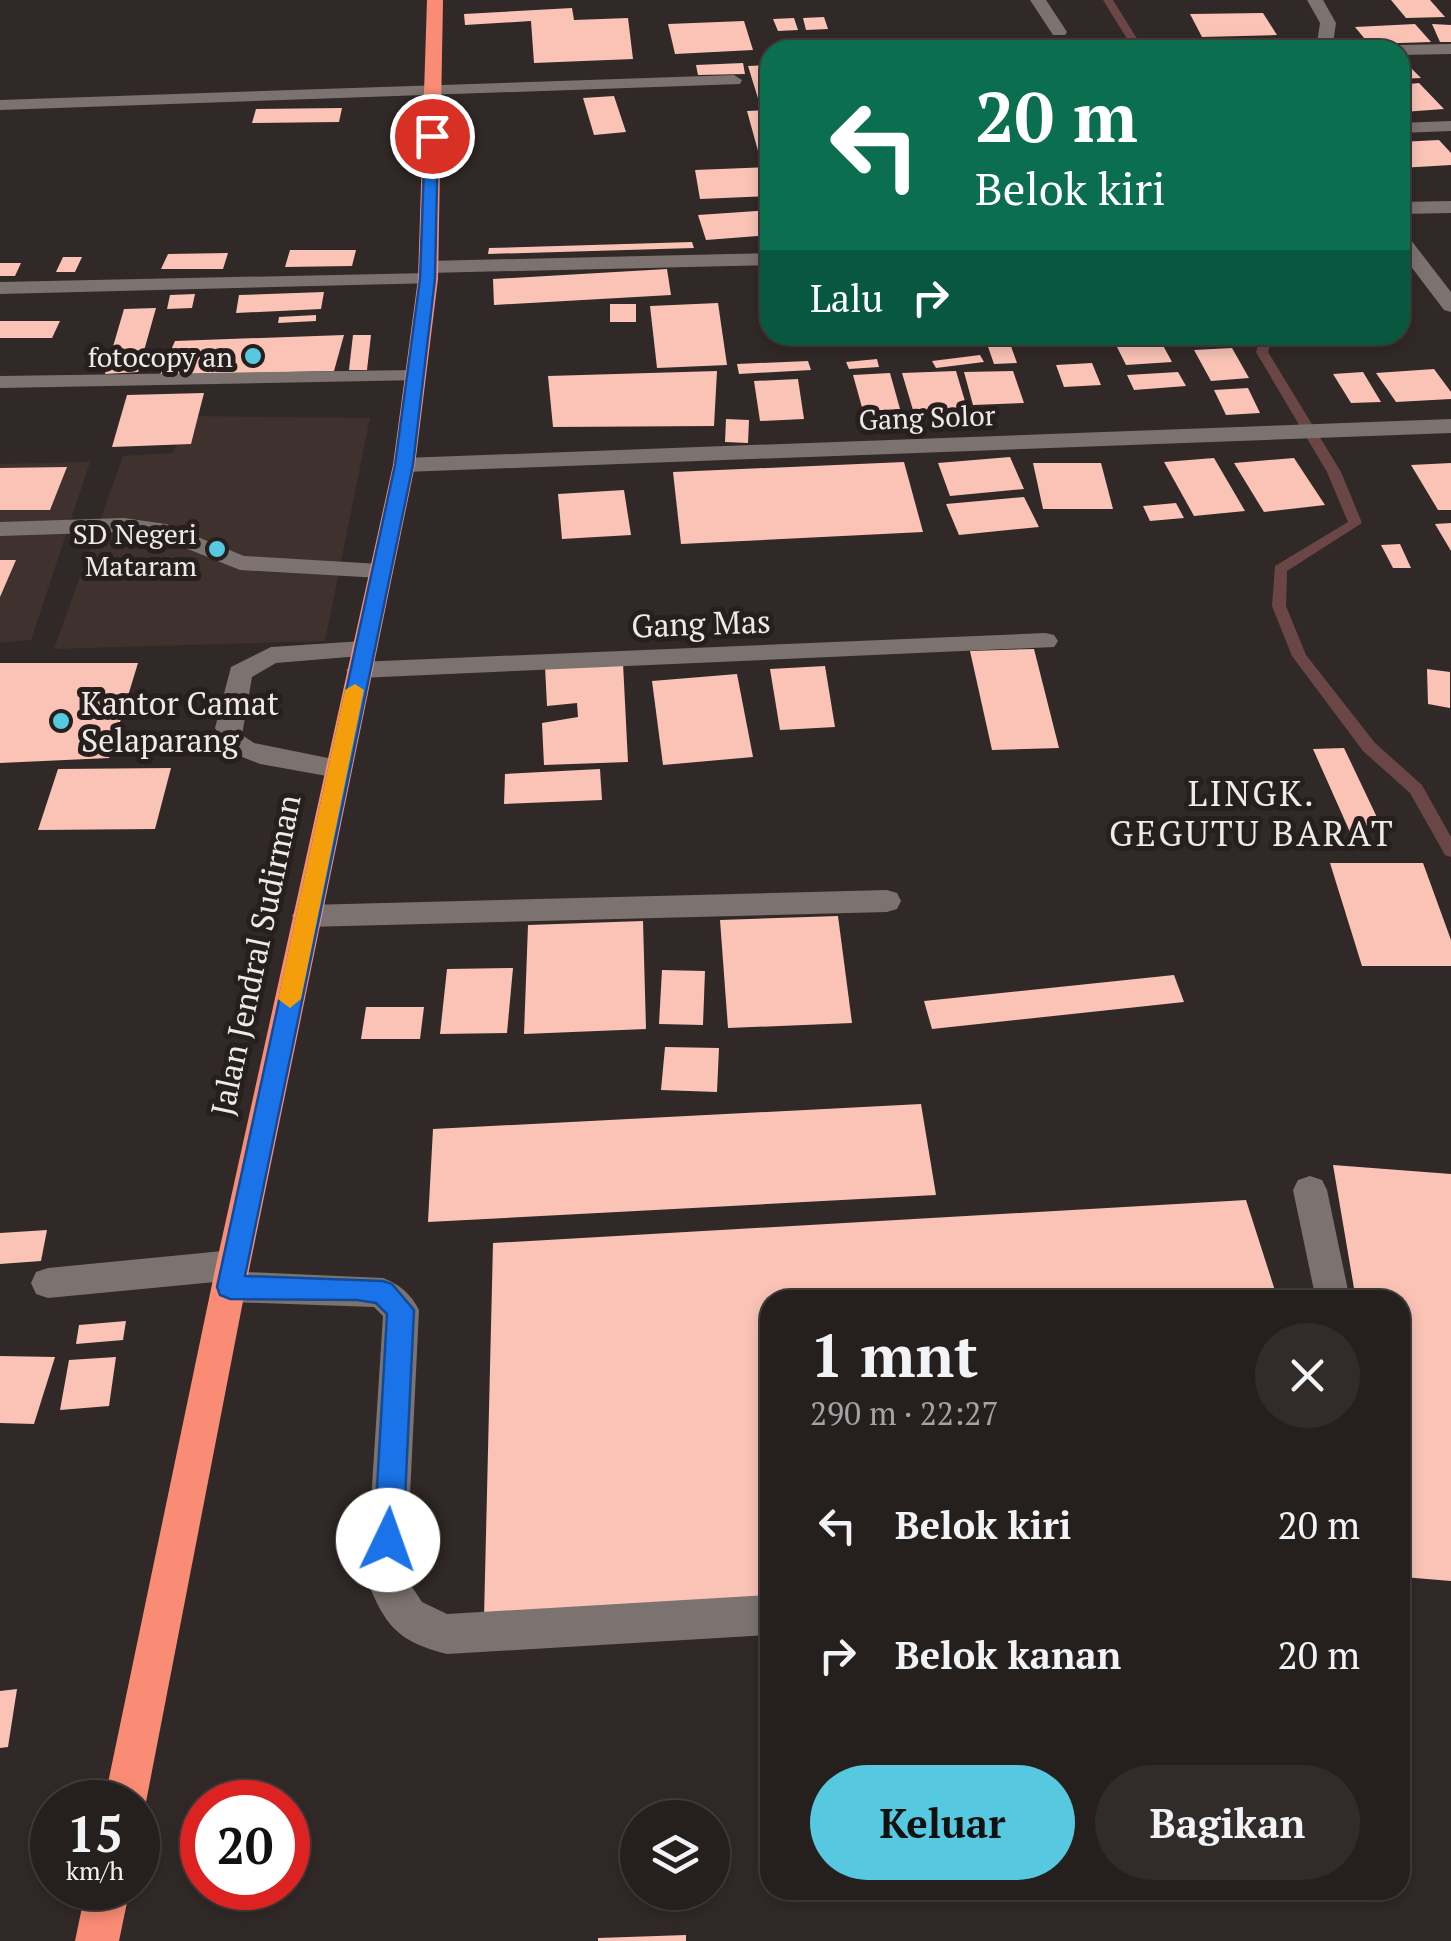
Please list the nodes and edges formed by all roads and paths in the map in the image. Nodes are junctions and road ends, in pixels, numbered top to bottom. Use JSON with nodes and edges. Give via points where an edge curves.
{"nodes":[{"id":1,"x":434,"y":0,"type":"edge"},
{"id":2,"x":1038,"y":0,"type":"edge"},
{"id":3,"x":1315,"y":0,"type":"edge"},
{"id":4,"x":1059,"y":32,"type":"dead end"},
{"id":5,"x":1325,"y":40,"type":"edge"},
{"id":6,"x":1451,"y":48,"type":"edge"},
{"id":7,"x":1410,"y":50,"type":"edge"},
{"id":8,"x":734,"y":80,"type":"dead end"},
{"id":9,"x":432,"y":91,"type":"junction"},
{"id":10,"x":0,"y":105,"type":"edge"},
{"id":11,"x":1451,"y":126,"type":"edge"},
{"id":12,"x":1410,"y":128,"type":"edge"},
{"id":13,"x":1451,"y":207,"type":"edge"},
{"id":14,"x":1410,"y":208,"type":"edge"},
{"id":15,"x":1410,"y":254,"type":"edge"},
{"id":16,"x":760,"y":259,"type":"edge"},
{"id":17,"x":428,"y":273,"type":"junction"},
{"id":18,"x":0,"y":288,"type":"edge"},
{"id":19,"x":1451,"y":306,"type":"edge"},
{"id":20,"x":415,"y":376,"type":"junction"},
{"id":21,"x":0,"y":382,"type":"edge"},
{"id":22,"x":1451,"y":426,"type":"edge"},
{"id":23,"x":404,"y":465,"type":"junction"},
{"id":24,"x":0,"y":528,"type":"edge"},
{"id":25,"x":380,"y":572,"type":"junction"},
{"id":26,"x":1046,"y":641,"type":"dead end"},
{"id":27,"x":361,"y":660,"type":"junction"},
{"id":28,"x":338,"y":769,"type":"junction"},
{"id":29,"x":888,"y":901,"type":"dead end"},
{"id":30,"x":308,"y":916,"type":"junction"},
{"id":31,"x":1310,"y":1190,"type":"dead end"},
{"id":32,"x":231,"y":1276,"type":"junction"},
{"id":33,"x":48,"y":1283,"type":"dead end"},
{"id":34,"x":1331,"y":1290,"type":"edge"},
{"id":35,"x":760,"y":1616,"type":"edge"},
{"id":36,"x":129,"y":1780,"type":"edge"},
{"id":37,"x":103,"y":1910,"type":"edge"},
{"id":38,"x":97,"y":1941,"type":"edge"}],
"edges":[{"from":1,"to":9,"type":"highway","name":"Jalan Jendral Sudirman"},
{"from":2,"to":4,"type":"street"},
{"from":3,"to":5,"type":"street","via":[[1328,22]]},
{"from":6,"to":7,"type":"street"},
{"from":8,"to":9,"type":"street"},
{"from":9,"to":10,"type":"street"},
{"from":9,"to":17,"type":"highway","name":"Jalan Jendral Sudirman"},
{"from":11,"to":12,"type":"street"},
{"from":13,"to":14,"type":"street"},
{"from":15,"to":19,"type":"street"},
{"from":16,"to":17,"type":"street"},
{"from":17,"to":18,"type":"street"},
{"from":17,"to":20,"type":"highway","name":"Jalan Jendral Sudirman"},
{"from":20,"to":21,"type":"street"},
{"from":20,"to":23,"type":"highway","name":"Jalan Jendral Sudirman"},
{"from":22,"to":23,"type":"street","name":"Gang Solor"},
{"from":23,"to":25,"type":"highway","name":"Jalan Jendral Sudirman"},
{"from":24,"to":25,"type":"street","via":[[124,525],[158,529],[240,563]]},
{"from":25,"to":27,"type":"highway","name":"Jalan Jendral Sudirman"},
{"from":26,"to":27,"type":"street","name":"Gang Mas"},
{"from":27,"to":28,"type":"highway","name":"Jalan Jendral Sudirman"},
{"from":27,"to":28,"type":"street","name":"Gang Mas","via":[[272,655],[240,673],[229,735],[235,746]]},
{"from":28,"to":30,"type":"highway","name":"Jalan Jendral Sudirman"},
{"from":29,"to":30,"type":"street"},
{"from":30,"to":32,"type":"highway","name":"Jalan Jendral Sudirman"},
{"from":31,"to":34,"type":"street"},
{"from":32,"to":33,"type":"street"},
{"from":32,"to":35,"type":"street","via":[[383,1292],[400,1310],[386,1578],[398,1608],[420,1628],[447,1634]]},
{"from":32,"to":36,"type":"highway","name":"Jalan Jendral Sudirman"},
{"from":37,"to":38,"type":"highway"}]}
